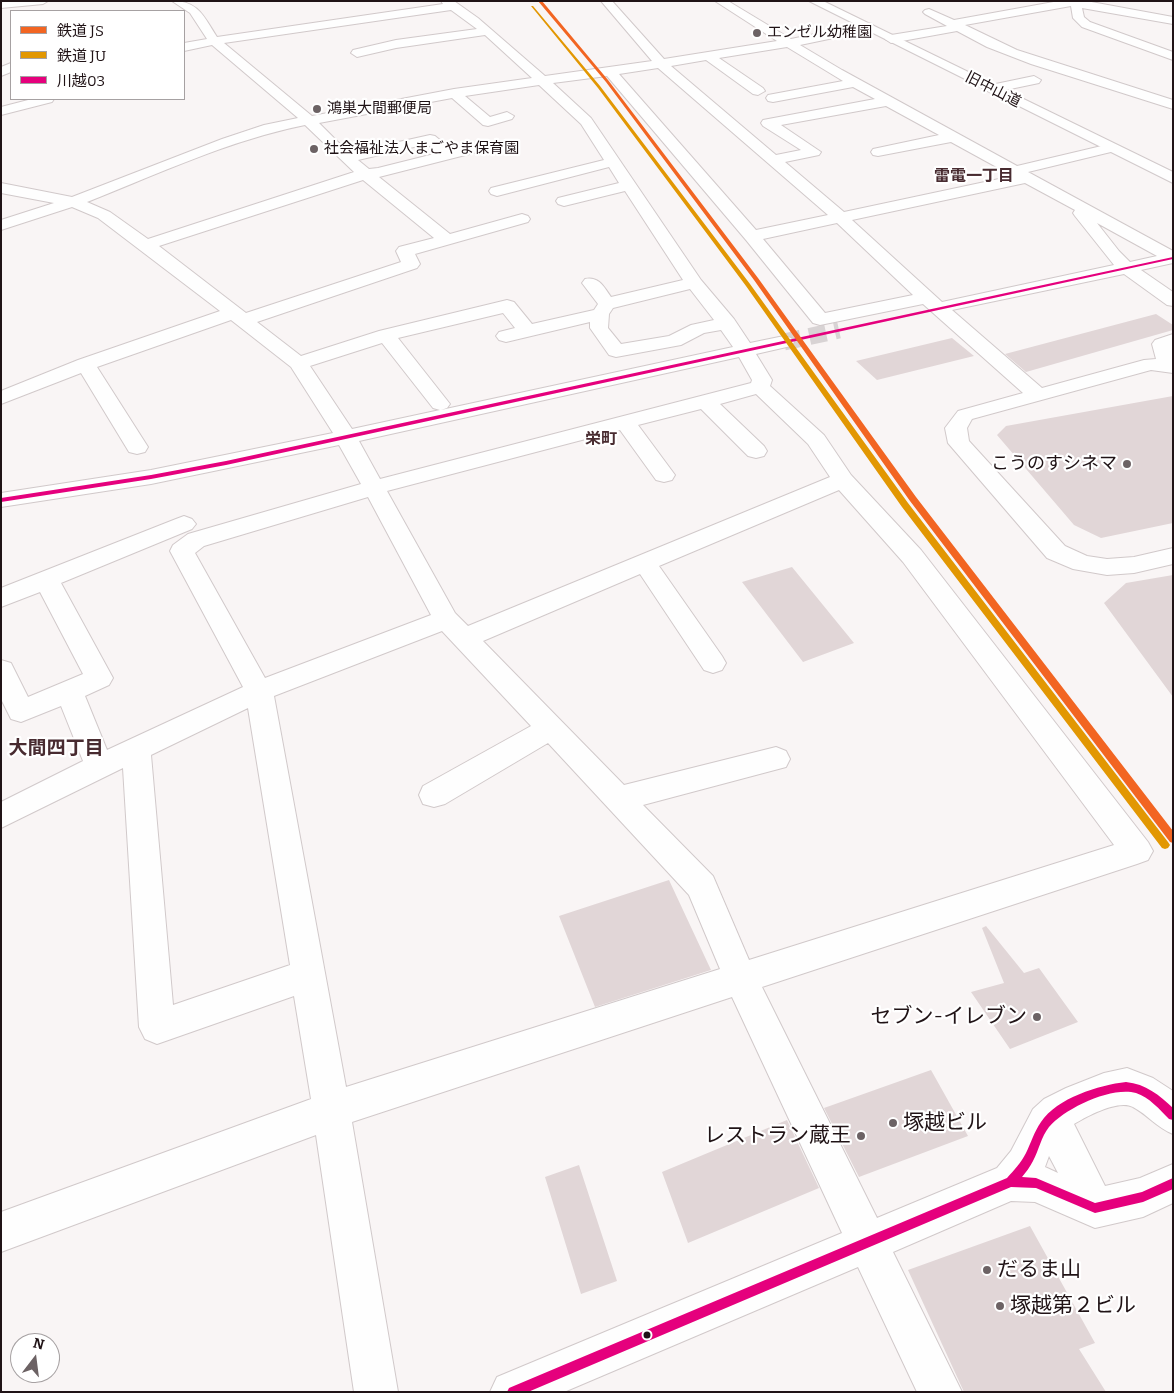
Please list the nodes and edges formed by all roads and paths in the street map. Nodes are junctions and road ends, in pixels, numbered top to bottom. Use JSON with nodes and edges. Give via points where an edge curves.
{"nodes":[{"id":1,"x":44,"y":1,"type":"edge"},
{"id":2,"x":177,"y":1,"type":"edge"},
{"id":3,"x":606,"y":1,"type":"edge"},
{"id":4,"x":720,"y":1,"type":"edge"},
{"id":5,"x":814,"y":1,"type":"edge"},
{"id":6,"x":929,"y":1,"type":"edge"},
{"id":7,"x":1016,"y":1,"type":"edge"},
{"id":8,"x":1072,"y":1,"type":"edge"},
{"id":9,"x":1077,"y":1,"type":"edge"},
{"id":10,"x":450,"y":4,"type":"edge"},
{"id":11,"x":999,"y":4,"type":"dead end"},
{"id":12,"x":1,"y":5,"type":"edge"},
{"id":13,"x":190,"y":15,"type":"edge"},
{"id":14,"x":1080,"y":20,"type":"junction"},
{"id":15,"x":1173,"y":21,"type":"edge"},
{"id":16,"x":1064,"y":23,"type":"dead end"},
{"id":17,"x":956,"y":25,"type":"junction"},
{"id":18,"x":868,"y":27,"type":"junction"},
{"id":19,"x":487,"y":31,"type":"junction"},
{"id":20,"x":891,"y":39,"type":"junction"},
{"id":21,"x":214,"y":41,"type":"junction"},
{"id":22,"x":790,"y":43,"type":"junction"},
{"id":23,"x":185,"y":47,"type":"edge"},
{"id":24,"x":357,"y":52,"type":"dead end"},
{"id":25,"x":1171,"y":55,"type":"edge"},
{"id":26,"x":709,"y":56,"type":"junction"},
{"id":27,"x":1146,"y":60,"type":"dead end"},
{"id":28,"x":662,"y":64,"type":"junction"},
{"id":29,"x":610,"y":72,"type":"junction"},
{"id":30,"x":838,"y":73,"type":"junction"},
{"id":31,"x":544,"y":80,"type":"junction"},
{"id":32,"x":1034,"y":80,"type":"dead end"},
{"id":33,"x":856,"y":82,"type":"junction"},
{"id":34,"x":782,"y":83,"type":"dead end"},
{"id":35,"x":992,"y":89,"type":"junction"},
{"id":36,"x":758,"y":91,"type":"dead end"},
{"id":37,"x":454,"y":93,"type":"junction"},
{"id":38,"x":773,"y":98,"type":"dead end"},
{"id":39,"x":43,"y":100,"type":"edge"},
{"id":40,"x":889,"y":101,"type":"junction"},
{"id":41,"x":1173,"y":105,"type":"edge"},
{"id":42,"x":1,"y":111,"type":"edge"},
{"id":43,"x":507,"y":116,"type":"dead end"},
{"id":44,"x":308,"y":120,"type":"junction"},
{"id":45,"x":952,"y":137,"type":"junction"},
{"id":46,"x":480,"y":148,"type":"dead end"},
{"id":47,"x":1110,"y":148,"type":"junction"},
{"id":48,"x":878,"y":152,"type":"dead end"},
{"id":49,"x":450,"y":155,"type":"junction"},
{"id":50,"x":346,"y":158,"type":"junction"},
{"id":51,"x":774,"y":160,"type":"junction"},
{"id":52,"x":613,"y":162,"type":"junction"},
{"id":53,"x":365,"y":174,"type":"junction"},
{"id":54,"x":1020,"y":175,"type":"junction"},
{"id":55,"x":1173,"y":178,"type":"edge"},
{"id":56,"x":629,"y":186,"type":"junction"},
{"id":57,"x":1,"y":188,"type":"edge"},
{"id":58,"x":496,"y":191,"type":"dead end"},
{"id":59,"x":564,"y":201,"type":"dead end"},
{"id":60,"x":73,"y":202,"type":"junction"},
{"id":61,"x":1075,"y":205,"type":"junction"},
{"id":62,"x":840,"y":217,"type":"junction"},
{"id":63,"x":522,"y":219,"type":"dead end"},
{"id":64,"x":1,"y":226,"type":"edge"},
{"id":65,"x":752,"y":236,"type":"junction"},
{"id":66,"x":446,"y":240,"type":"junction"},
{"id":67,"x":146,"y":245,"type":"junction"},
{"id":68,"x":1173,"y":258,"type":"edge"},
{"id":69,"x":1119,"y":268,"type":"junction"},
{"id":70,"x":694,"y":282,"type":"junction"},
{"id":71,"x":591,"y":283,"type":"dead end"},
{"id":72,"x":1173,"y":301,"type":"edge"},
{"id":73,"x":937,"y":306,"type":"junction"},
{"id":74,"x":603,"y":309,"type":"junction"},
{"id":75,"x":237,"y":317,"type":"junction"},
{"id":76,"x":839,"y":330,"type":"tunnel mouth"},
{"id":77,"x":527,"y":331,"type":"junction"},
{"id":78,"x":386,"y":335,"type":"junction"},
{"id":79,"x":506,"y":336,"type":"dead end"},
{"id":80,"x":1173,"y":340,"type":"edge"},
{"id":81,"x":784,"y":342,"type":"tunnel mouth"},
{"id":82,"x":741,"y":345,"type":"junction"},
{"id":83,"x":298,"y":363,"type":"junction"},
{"id":84,"x":85,"y":364,"type":"junction"},
{"id":85,"x":1170,"y":366,"type":"edge"},
{"id":86,"x":760,"y":387,"type":"junction"},
{"id":87,"x":1038,"y":395,"type":"junction"},
{"id":88,"x":1,"y":398,"type":"edge"},
{"id":89,"x":705,"y":401,"type":"junction"},
{"id":90,"x":440,"y":404,"type":"junction"},
{"id":91,"x":624,"y":421,"type":"junction"},
{"id":92,"x":346,"y":437,"type":"junction"},
{"id":93,"x":137,"y":447,"type":"dead end"},
{"id":94,"x":756,"y":451,"type":"dead end"},
{"id":95,"x":664,"y":475,"type":"dead end"},
{"id":96,"x":843,"y":480,"type":"junction"},
{"id":97,"x":373,"y":488,"type":"junction"},
{"id":98,"x":1,"y":500,"type":"edge"},
{"id":99,"x":185,"y":523,"type":"junction"},
{"id":100,"x":1173,"y":556,"type":"edge"},
{"id":101,"x":644,"y":562,"type":"junction"},
{"id":102,"x":47,"y":581,"type":"junction"},
{"id":103,"x":1,"y":598,"type":"edge"},
{"id":104,"x":455,"y":628,"type":"junction"},
{"id":105,"x":713,"y":663,"type":"dead end"},
{"id":106,"x":1,"y":670,"type":"edge"},
{"id":107,"x":259,"y":691,"type":"junction"},
{"id":108,"x":69,"y":692,"type":"junction"},
{"id":109,"x":550,"y":729,"type":"junction"},
{"id":110,"x":136,"y":749,"type":"junction"},
{"id":111,"x":776,"y":758,"type":"dead end"},
{"id":112,"x":100,"y":766,"type":"junction"},
{"id":113,"x":434,"y":795,"type":"dead end"},
{"id":114,"x":617,"y":799,"type":"junction"},
{"id":115,"x":1,"y":816,"type":"edge"},
{"id":116,"x":308,"y":975,"type":"junction"},
{"id":117,"x":740,"y":978,"type":"junction"},
{"id":118,"x":330,"y":1111,"type":"junction"},
{"id":119,"x":1173,"y":1114,"type":"edge"},
{"id":120,"x":1051,"y":1118,"type":"junction"},
{"id":121,"x":1010,"y":1182,"type":"junction"},
{"id":122,"x":1173,"y":1183,"type":"edge"},
{"id":123,"x":1094,"y":1208,"type":"junction"},
{"id":124,"x":1,"y":1232,"type":"edge"},
{"id":125,"x":868,"y":1242,"type":"junction"},
{"id":126,"x":376,"y":1392,"type":"edge"},
{"id":127,"x":512,"y":1392,"type":"edge"},
{"id":128,"x":940,"y":1392,"type":"edge"}],
"edges":[{"from":1,"to":12,"type":"street"},
{"from":2,"to":13,"type":"street"},
{"from":3,"to":28,"type":"street"},
{"from":4,"to":22,"type":"street"},
{"from":5,"to":18,"type":"street","name":"旧中山道"},
{"from":6,"to":17,"type":"street","via":[[944,10],[929,12]]},
{"from":7,"to":11,"type":"street"},
{"from":8,"to":9,"type":"street"},
{"from":9,"to":14,"type":"street","via":[[1075,10]]},
{"from":9,"to":15,"type":"street"},
{"from":9,"to":17,"type":"street"},
{"from":10,"to":19,"type":"street"},
{"from":10,"to":21,"type":"street"},
{"from":13,"to":21,"type":"street"},
{"from":14,"to":16,"type":"street"},
{"from":14,"to":25,"type":"street"},
{"from":17,"to":20,"type":"street"},
{"from":17,"to":41,"type":"street","via":[[992,44]]},
{"from":18,"to":20,"type":"street","name":"旧中山道"},
{"from":18,"to":22,"type":"street"},
{"from":19,"to":24,"type":"street"},
{"from":19,"to":31,"type":"street"},
{"from":20,"to":35,"type":"street","name":"旧中山道"},
{"from":21,"to":23,"type":"street"},
{"from":21,"to":44,"type":"street"},
{"from":22,"to":26,"type":"street"},
{"from":22,"to":30,"type":"street"},
{"from":25,"to":27,"type":"street"},
{"from":26,"to":28,"type":"street"},
{"from":26,"to":36,"type":"street"},
{"from":28,"to":29,"type":"street"},
{"from":28,"to":51,"type":"street"},
{"from":29,"to":31,"type":"street"},
{"from":29,"to":65,"type":"street"},
{"from":30,"to":33,"type":"street"},
{"from":30,"to":34,"type":"street"},
{"from":31,"to":37,"type":"street"},
{"from":31,"to":52,"type":"street","via":[[586,121]]},
{"from":32,"to":35,"type":"street"},
{"from":33,"to":38,"type":"street"},
{"from":33,"to":40,"type":"street"},
{"from":35,"to":47,"type":"street","name":"旧中山道"},
{"from":37,"to":43,"type":"street","via":[[488,122]]},
{"from":37,"to":44,"type":"street"},
{"from":39,"to":42,"type":"street"},
{"from":40,"to":45,"type":"street"},
{"from":40,"to":51,"type":"street","via":[[768,123],[814,152]]},
{"from":44,"to":50,"type":"street"},
{"from":44,"to":60,"type":"street","via":[[269,128],[227,142]]},
{"from":45,"to":48,"type":"street"},
{"from":45,"to":54,"type":"street"},
{"from":46,"to":49,"type":"street"},
{"from":47,"to":54,"type":"street"},
{"from":47,"to":55,"type":"street","name":"旧中山道"},
{"from":49,"to":50,"type":"street","via":[[430,139]]},
{"from":49,"to":53,"type":"street"},
{"from":50,"to":53,"type":"street"},
{"from":51,"to":62,"type":"street"},
{"from":52,"to":56,"type":"street"},
{"from":52,"to":58,"type":"street"},
{"from":53,"to":66,"type":"street"},
{"from":53,"to":67,"type":"street"},
{"from":54,"to":61,"type":"street"},
{"from":54,"to":62,"type":"street"},
{"from":56,"to":59,"type":"street"},
{"from":56,"to":70,"type":"street"},
{"from":57,"to":60,"type":"street"},
{"from":60,"to":64,"type":"street"},
{"from":60,"to":67,"type":"street","via":[[104,215]]},
{"from":61,"to":68,"type":"street"},
{"from":61,"to":69,"type":"street","via":[[1113,254]]},
{"from":62,"to":65,"type":"street"},
{"from":62,"to":73,"type":"street"},
{"from":63,"to":66,"type":"street"},
{"from":65,"to":73,"type":"street","via":[[820,319]]},
{"from":66,"to":75,"type":"street","via":[[405,251],[411,264]]},
{"from":67,"to":75,"type":"street"},
{"from":68,"to":69,"type":"street"},
{"from":69,"to":72,"type":"street"},
{"from":69,"to":73,"type":"street","via":[[1105,264]]},
{"from":69,"to":73,"type":"street","via":[[1110,282],[1077,292]]},
{"from":70,"to":74,"type":"street"},
{"from":70,"to":82,"type":"street"},
{"from":71,"to":74,"type":"street"},
{"from":73,"to":76,"type":"street"},
{"from":73,"to":87,"type":"street"},
{"from":74,"to":77,"type":"street"},
{"from":74,"to":82,"type":"street","via":[[599,328],[616,352],[674,341],[698,329]]},
{"from":75,"to":83,"type":"street"},
{"from":75,"to":84,"type":"street"},
{"from":77,"to":78,"type":"street","via":[[507,306]]},
{"from":77,"to":79,"type":"street"},
{"from":78,"to":83,"type":"street"},
{"from":78,"to":90,"type":"street"},
{"from":80,"to":85,"type":"street","via":[[1162,344]]},
{"from":81,"to":82,"type":"street"},
{"from":82,"to":86,"type":"street","via":[[762,380]]},
{"from":82,"to":90,"type":"street","via":[[633,359],[619,367]]},
{"from":82,"to":92,"type":"street","via":[[401,436],[387,435],[381,428]]},
{"from":83,"to":92,"type":"street"},
{"from":84,"to":88,"type":"street"},
{"from":84,"to":93,"type":"street"},
{"from":85,"to":87,"type":"street","via":[[1151,364]]},
{"from":86,"to":89,"type":"street"},
{"from":86,"to":96,"type":"street","via":[[816,440]]},
{"from":87,"to":100,"type":"street","via":[[966,414],[955,426],[959,443],[1056,552],[1082,563],[1107,568]]},
{"from":89,"to":91,"type":"street"},
{"from":89,"to":94,"type":"street"},
{"from":90,"to":92,"type":"street","via":[[377,419]]},
{"from":91,"to":95,"type":"street"},
{"from":91,"to":97,"type":"street"},
{"from":92,"to":97,"type":"street"},
{"from":92,"to":98,"type":"street","via":[[151,477]]},
{"from":96,"to":101,"type":"street"},
{"from":96,"to":117,"type":"street","via":[[912,556],[1137,851]]},
{"from":97,"to":99,"type":"street"},
{"from":97,"to":104,"type":"street"},
{"from":99,"to":102,"type":"street"},
{"from":99,"to":107,"type":"street","via":[[182,551]]},
{"from":101,"to":104,"type":"street"},
{"from":101,"to":105,"type":"street"},
{"from":102,"to":103,"type":"street"},
{"from":102,"to":108,"type":"street","via":[[99,678]]},
{"from":104,"to":107,"type":"street"},
{"from":104,"to":109,"type":"street"},
{"from":106,"to":108,"type":"street","via":[[21,711]]},
{"from":107,"to":110,"type":"street"},
{"from":107,"to":116,"type":"street"},
{"from":108,"to":112,"type":"street"},
{"from":109,"to":113,"type":"street"},
{"from":109,"to":114,"type":"street"},
{"from":110,"to":112,"type":"street"},
{"from":110,"to":116,"type":"street","via":[[157,1027]]},
{"from":111,"to":114,"type":"street"},
{"from":112,"to":115,"type":"street"},
{"from":114,"to":117,"type":"street","via":[[702,886]]},
{"from":116,"to":118,"type":"street"},
{"from":117,"to":118,"type":"street"},
{"from":117,"to":125,"type":"street"},
{"from":118,"to":124,"type":"street"},
{"from":118,"to":126,"type":"street"},
{"from":119,"to":120,"type":"street","via":[[1134,1088],[1120,1086],[1081,1100]]},
{"from":120,"to":121,"type":"street","via":[[1040,1133],[1025,1166]]},
{"from":120,"to":123,"type":"street"},
{"from":121,"to":123,"type":"street","via":[[1036,1183]]},
{"from":121,"to":125,"type":"street"},
{"from":122,"to":123,"type":"street","via":[[1143,1197]]},
{"from":125,"to":127,"type":"street"},
{"from":125,"to":128,"type":"street"}]}
